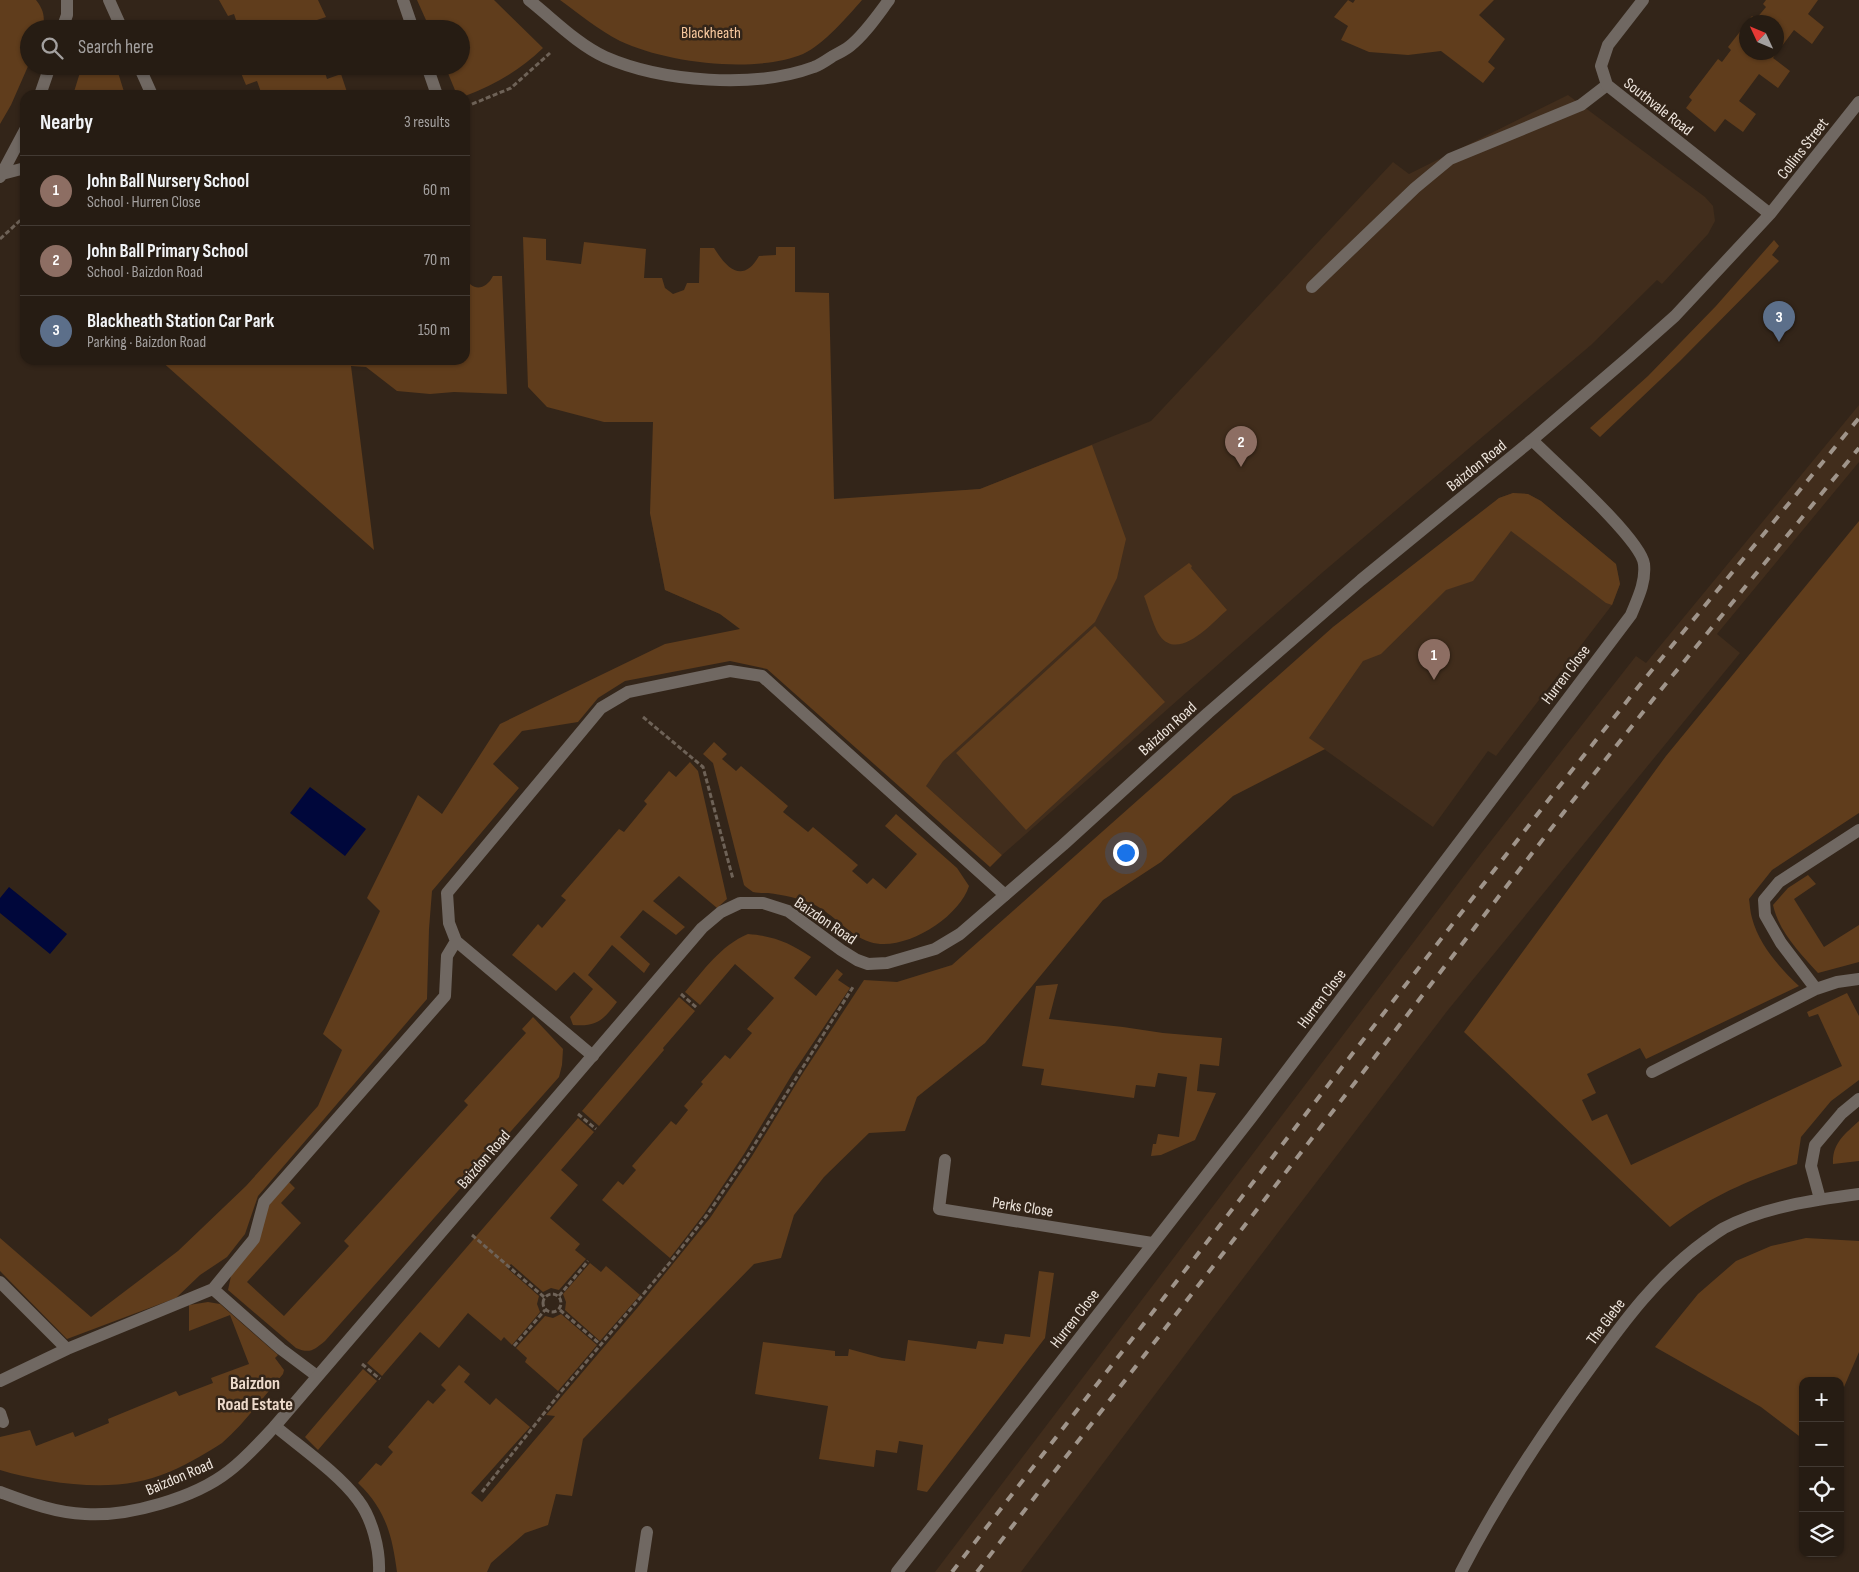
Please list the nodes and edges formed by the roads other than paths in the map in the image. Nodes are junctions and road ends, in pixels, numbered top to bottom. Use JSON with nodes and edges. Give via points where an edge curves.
{"nodes":[{"id":1,"x":67,"y":0,"type":"edge"},
{"id":2,"x":109,"y":0,"type":"edge"},
{"id":3,"x":402,"y":0,"type":"edge"},
{"id":4,"x":529,"y":0,"type":"edge"},
{"id":5,"x":889,"y":0,"type":"edge"},
{"id":6,"x":1643,"y":0,"type":"edge"},
{"id":7,"x":65,"y":20,"type":"edge"},
{"id":8,"x":118,"y":20,"type":"edge"},
{"id":9,"x":410,"y":20,"type":"edge"},
{"id":10,"x":47,"y":75,"type":"edge"},
{"id":11,"x":143,"y":75,"type":"edge"},
{"id":12,"x":429,"y":75,"type":"edge"},
{"id":13,"x":1607,"y":85,"type":"junction"},
{"id":14,"x":42,"y":90,"type":"edge"},
{"id":15,"x":150,"y":90,"type":"edge"},
{"id":16,"x":435,"y":90,"type":"edge"},
{"id":17,"x":1859,"y":102,"type":"edge"},
{"id":18,"x":20,"y":139,"type":"edge"},
{"id":19,"x":20,"y":169,"type":"edge"},
{"id":20,"x":1,"y":175,"type":"edge"},
{"id":21,"x":1770,"y":214,"type":"junction"},
{"id":22,"x":1312,"y":287,"type":"dead end"},
{"id":23,"x":1532,"y":440,"type":"junction"},
{"id":24,"x":1859,"y":830,"type":"edge"},
{"id":25,"x":1005,"y":895,"type":"junction"},
{"id":26,"x":456,"y":941,"type":"junction"},
{"id":27,"x":1859,"y":979,"type":"edge"},
{"id":28,"x":1816,"y":989,"type":"junction"},
{"id":29,"x":593,"y":1056,"type":"junction"},
{"id":30,"x":1652,"y":1072,"type":"dead end"},
{"id":31,"x":1859,"y":1100,"type":"edge"},
{"id":32,"x":945,"y":1160,"type":"dead end"},
{"id":33,"x":1859,"y":1194,"type":"edge"},
{"id":34,"x":1820,"y":1199,"type":"junction"},
{"id":35,"x":1152,"y":1243,"type":"junction"},
{"id":36,"x":0,"y":1282,"type":"edge"},
{"id":37,"x":213,"y":1289,"type":"junction"},
{"id":38,"x":67,"y":1350,"type":"junction"},
{"id":39,"x":317,"y":1376,"type":"junction"},
{"id":40,"x":0,"y":1381,"type":"edge"},
{"id":41,"x":275,"y":1426,"type":"junction"},
{"id":42,"x":0,"y":1492,"type":"edge"},
{"id":43,"x":647,"y":1532,"type":"dead end"},
{"id":44,"x":379,"y":1572,"type":"edge"},
{"id":45,"x":641,"y":1572,"type":"edge"},
{"id":46,"x":898,"y":1572,"type":"edge"},
{"id":47,"x":1461,"y":1572,"type":"edge"}],
"edges":[{"from":1,"to":7,"type":"street"},
{"from":2,"to":8,"type":"street"},
{"from":3,"to":9,"type":"street"},
{"from":4,"to":5,"type":"street","via":[[604,56],[644,70],[724,80],[769,78],[814,67],[850,47]]},
{"from":6,"to":13,"type":"street","name":"Southvale Road","via":[[1608,45],[1601,66]]},
{"from":10,"to":14,"type":"street"},
{"from":11,"to":15,"type":"street"},
{"from":12,"to":16,"type":"street"},
{"from":13,"to":21,"type":"street","name":"Southvale Road"},
{"from":13,"to":22,"type":"street","via":[[1581,105],[1450,159],[1415,188]]},
{"from":17,"to":21,"type":"street","name":"Collins Street"},
{"from":18,"to":20,"type":"street"},
{"from":19,"to":20,"type":"street"},
{"from":21,"to":23,"type":"street","name":"Baizdon Road","via":[[1674,316]]},
{"from":23,"to":25,"type":"street","name":"Baizdon Road","via":[[1361,580],[1222,700]]},
{"from":23,"to":35,"type":"street","name":"Hurren Close","via":[[1609,515],[1631,540],[1644,562],[1643,586],[1631,614],[1251,1118]]},
{"from":24,"to":28,"type":"street","via":[[1780,882],[1764,900],[1765,915],[1781,943]]},
{"from":25,"to":26,"type":"street","via":[[762,676],[730,671],[628,692],[601,708],[447,893],[449,923]]},
{"from":25,"to":29,"type":"street","name":"Baizdon Road","via":[[960,934],[935,950],[887,963],[868,964],[841,950],[788,911],[763,903],[740,903],[721,912],[702,928]]},
{"from":26,"to":29,"type":"street"},
{"from":26,"to":37,"type":"street","via":[[447,956],[445,996],[264,1202],[254,1238]]},
{"from":27,"to":28,"type":"street"},
{"from":28,"to":30,"type":"street"},
{"from":29,"to":39,"type":"street","name":"Baizdon Road"},
{"from":31,"to":34,"type":"street","via":[[1842,1113],[1815,1145],[1811,1166]]},
{"from":32,"to":35,"type":"street","name":"Perks Close","via":[[939,1209]]},
{"from":33,"to":34,"type":"street","name":"The Glebe"},
{"from":34,"to":47,"type":"street","name":"The Glebe","via":[[1765,1212],[1723,1228],[1682,1258],[1644,1297],[1554,1418],[1510,1485]]},
{"from":35,"to":46,"type":"street","name":"Hurren Close"},
{"from":36,"to":38,"type":"street"},
{"from":37,"to":38,"type":"street"},
{"from":37,"to":39,"type":"street"},
{"from":38,"to":40,"type":"street"},
{"from":39,"to":41,"type":"street","name":"Baizdon Road"},
{"from":41,"to":42,"type":"street","name":"Baizdon Road","via":[[227,1473],[174,1499],[139,1510],[84,1514],[49,1509]]},
{"from":41,"to":44,"type":"street","via":[[346,1486],[359,1501],[374,1539]]},
{"from":43,"to":45,"type":"street"}]}
